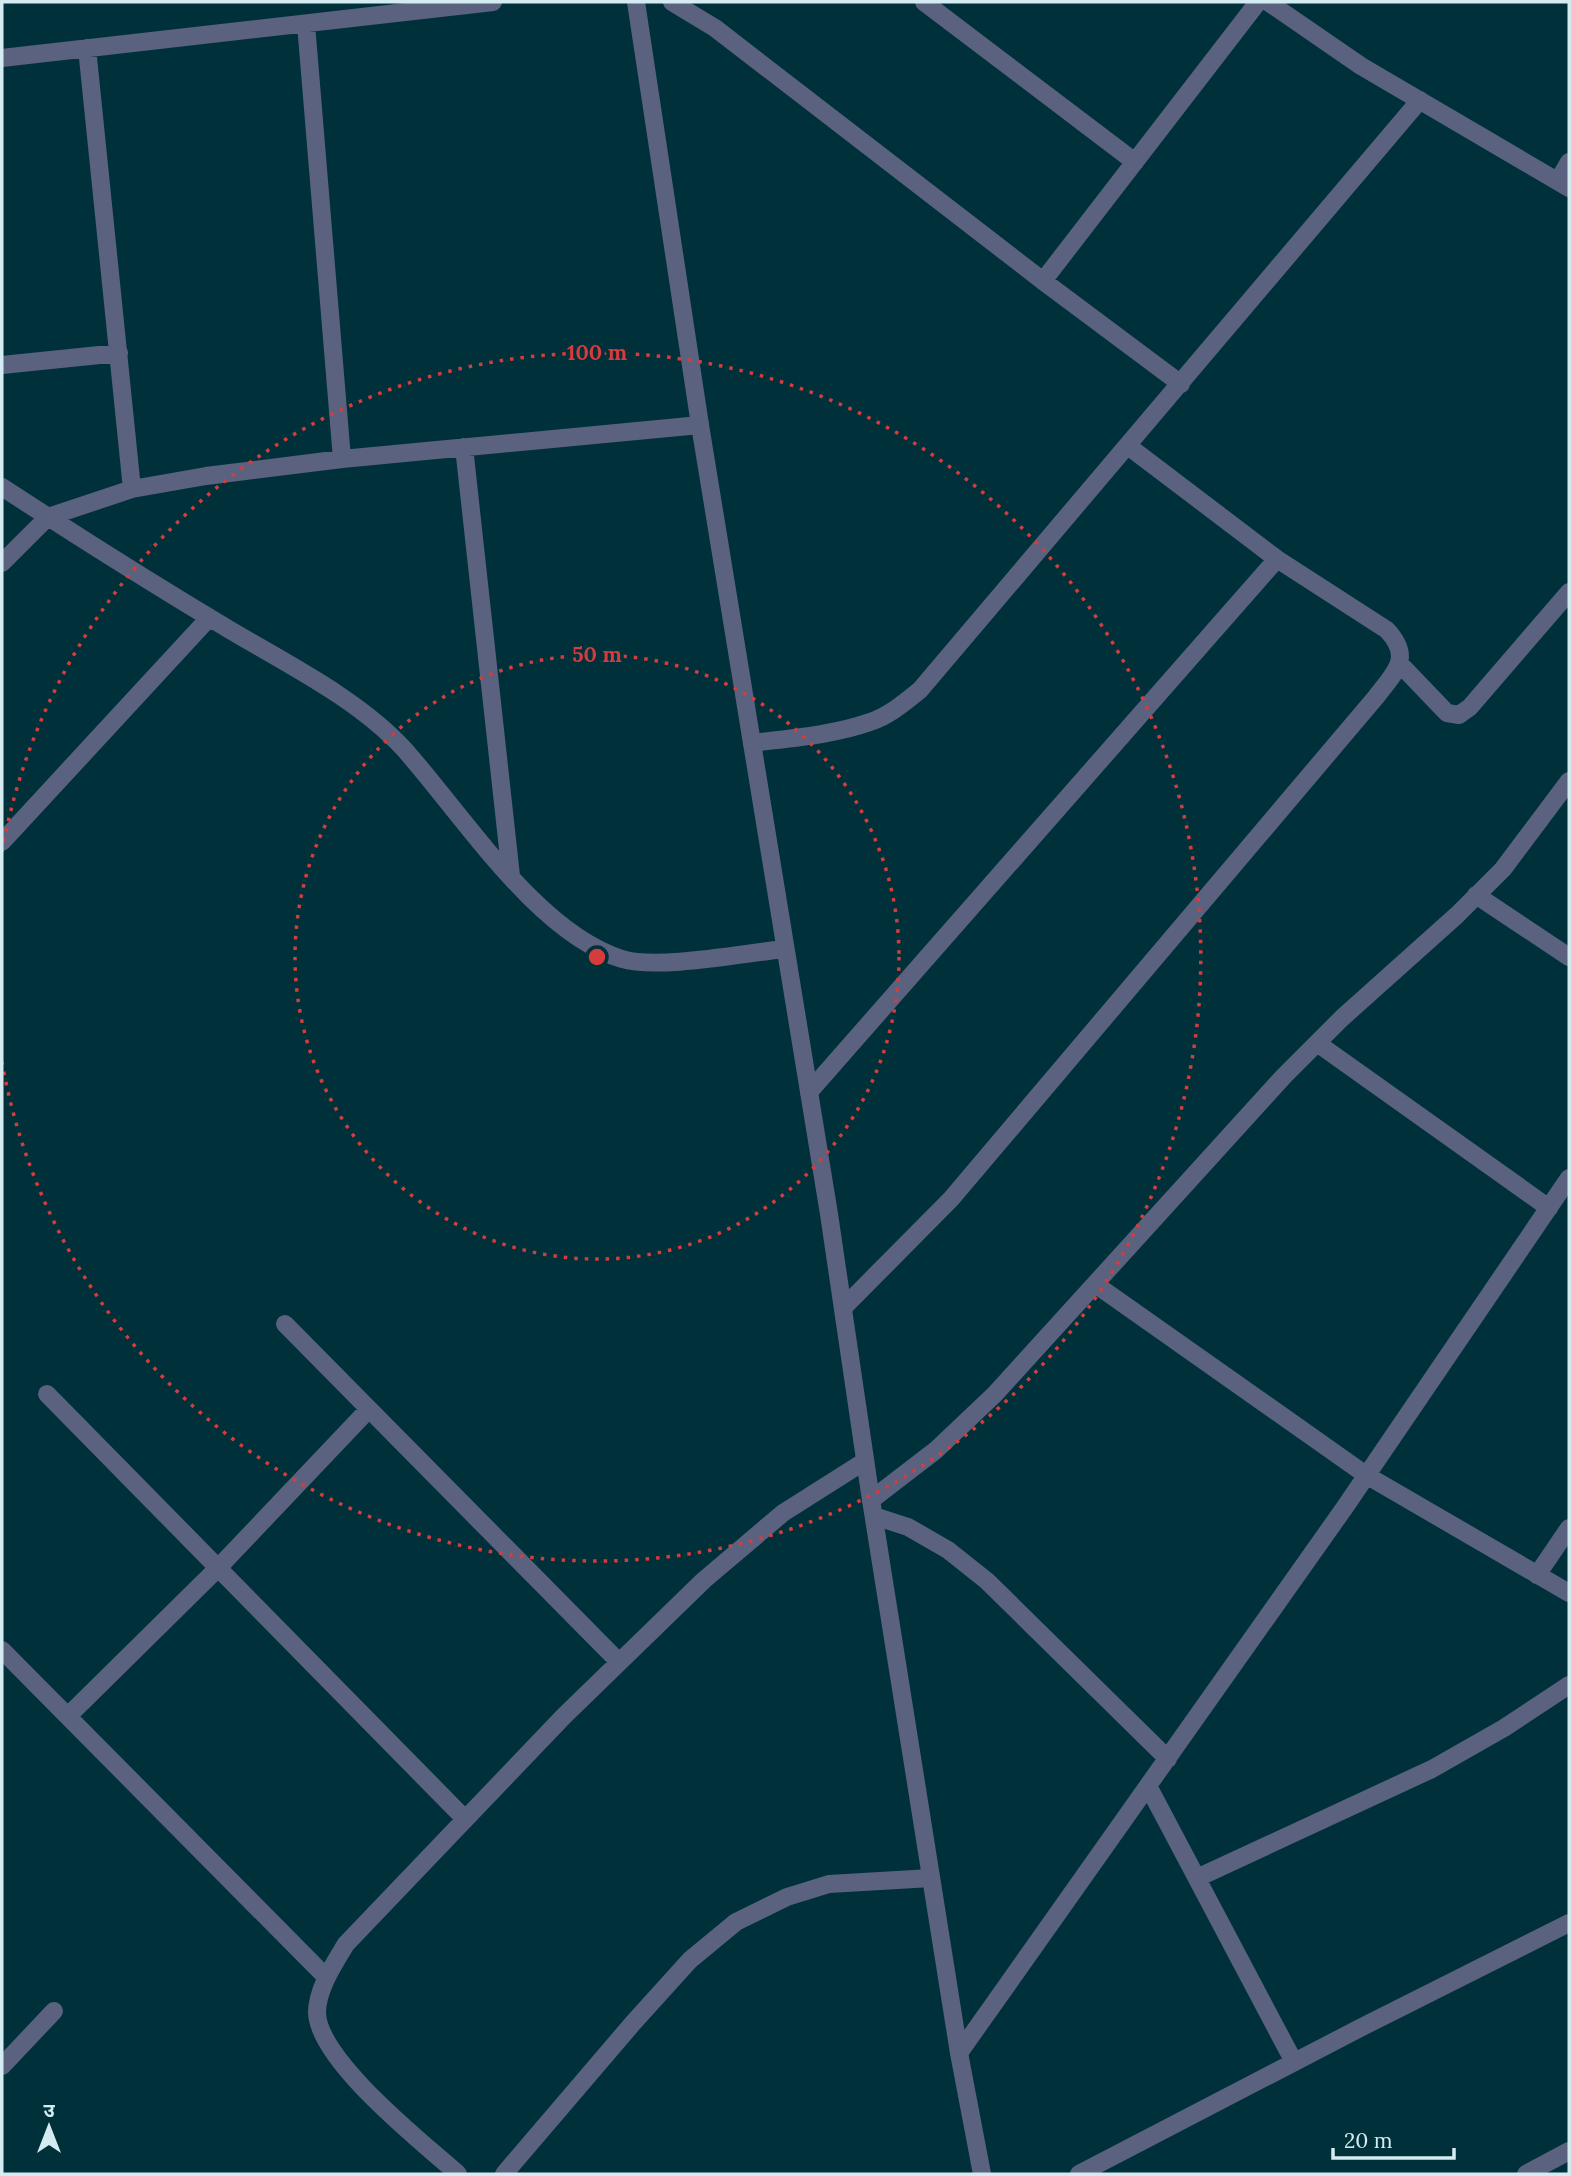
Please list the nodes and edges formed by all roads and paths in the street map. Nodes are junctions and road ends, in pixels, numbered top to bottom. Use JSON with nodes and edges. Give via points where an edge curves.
{"nodes":[{"id":1,"x":493,"y":2,"type":"edge"},
{"id":2,"x":636,"y":2,"type":"edge"},
{"id":3,"x":672,"y":2,"type":"edge"},
{"id":4,"x":1258,"y":2,"type":"edge"},
{"id":5,"x":1268,"y":2,"type":"edge"},
{"id":6,"x":933,"y":5,"type":"edge"},
{"id":7,"x":306,"y":24,"type":"junction"},
{"id":8,"x":87,"y":48,"type":"junction"},
{"id":9,"x":2,"y":58,"type":"edge"},
{"id":10,"x":1420,"y":100,"type":"junction"},
{"id":11,"x":1135,"y":162,"type":"junction"},
{"id":12,"x":1569,"y":162,"type":"edge"},
{"id":13,"x":1564,"y":185,"type":"edge"},
{"id":14,"x":1042,"y":281,"type":"junction"},
{"id":15,"x":118,"y":354,"type":"junction"},
{"id":16,"x":2,"y":365,"type":"edge"},
{"id":17,"x":1181,"y":384,"type":"junction"},
{"id":18,"x":700,"y":425,"type":"junction"},
{"id":19,"x":1128,"y":446,"type":"junction"},
{"id":20,"x":464,"y":447,"type":"junction"},
{"id":21,"x":342,"y":459,"type":"junction"},
{"id":22,"x":2,"y":486,"type":"edge"},
{"id":23,"x":132,"y":489,"type":"junction"},
{"id":24,"x":48,"y":517,"type":"junction"},
{"id":25,"x":1277,"y":559,"type":"junction"},
{"id":26,"x":2,"y":563,"type":"edge"},
{"id":27,"x":1569,"y":592,"type":"edge"},
{"id":28,"x":209,"y":618,"type":"junction"},
{"id":29,"x":1399,"y":663,"type":"junction"},
{"id":30,"x":752,"y":743,"type":"junction"},
{"id":31,"x":1569,"y":780,"type":"edge"},
{"id":32,"x":2,"y":842,"type":"edge"},
{"id":33,"x":511,"y":876,"type":"junction"},
{"id":34,"x":1476,"y":895,"type":"junction"},
{"id":35,"x":785,"y":949,"type":"junction"},
{"id":36,"x":1569,"y":957,"type":"edge"},
{"id":37,"x":1317,"y":1043,"type":"junction"},
{"id":38,"x":809,"y":1092,"type":"junction"},
{"id":39,"x":1569,"y":1178,"type":"edge"},
{"id":40,"x":1549,"y":1208,"type":"junction"},
{"id":41,"x":1095,"y":1284,"type":"junction"},
{"id":42,"x":843,"y":1308,"type":"junction"},
{"id":43,"x":285,"y":1324,"type":"dead end"},
{"id":44,"x":47,"y":1394,"type":"dead end"},
{"id":45,"x":369,"y":1409,"type":"junction"},
{"id":46,"x":865,"y":1461,"type":"junction"},
{"id":47,"x":1366,"y":1475,"type":"junction"},
{"id":48,"x":872,"y":1508,"type":"junction"},
{"id":49,"x":1569,"y":1528,"type":"edge"},
{"id":50,"x":218,"y":1568,"type":"junction"},
{"id":51,"x":1537,"y":1575,"type":"junction"},
{"id":52,"x":1569,"y":1594,"type":"edge"},
{"id":53,"x":2,"y":1650,"type":"edge"},
{"id":54,"x":620,"y":1662,"type":"junction"},
{"id":55,"x":1569,"y":1685,"type":"edge"},
{"id":56,"x":68,"y":1716,"type":"junction"},
{"id":57,"x":1168,"y":1759,"type":"junction"},
{"id":58,"x":1149,"y":1786,"type":"junction"},
{"id":59,"x":465,"y":1819,"type":"junction"},
{"id":60,"x":931,"y":1878,"type":"junction"},
{"id":61,"x":1197,"y":1878,"type":"junction"},
{"id":62,"x":1569,"y":1923,"type":"edge"},
{"id":63,"x":326,"y":1977,"type":"junction"},
{"id":64,"x":54,"y":2011,"type":"dead end"},
{"id":65,"x":959,"y":2053,"type":"junction"},
{"id":66,"x":1294,"y":2062,"type":"junction"},
{"id":67,"x":2,"y":2066,"type":"edge"},
{"id":68,"x":1569,"y":2151,"type":"edge"},
{"id":69,"x":457,"y":2174,"type":"edge"},
{"id":70,"x":504,"y":2174,"type":"edge"},
{"id":71,"x":982,"y":2174,"type":"edge"},
{"id":72,"x":1079,"y":2174,"type":"edge"},
{"id":73,"x":1526,"y":2174,"type":"edge"}],
"edges":[{"from":1,"to":7,"type":"street"},
{"from":2,"to":18,"type":"street"},
{"from":3,"to":14,"type":"street","via":[[715,28]]},
{"from":4,"to":11,"type":"street"},
{"from":5,"to":10,"type":"street"},
{"from":6,"to":11,"type":"street"},
{"from":7,"to":8,"type":"street"},
{"from":7,"to":21,"type":"street"},
{"from":8,"to":9,"type":"street"},
{"from":8,"to":15,"type":"street"},
{"from":10,"to":13,"type":"street"},
{"from":10,"to":17,"type":"street"},
{"from":11,"to":14,"type":"street"},
{"from":12,"to":13,"type":"street"},
{"from":14,"to":17,"type":"street"},
{"from":15,"to":16,"type":"street"},
{"from":15,"to":23,"type":"street"},
{"from":17,"to":19,"type":"street"},
{"from":18,"to":20,"type":"street"},
{"from":18,"to":30,"type":"street"},
{"from":19,"to":25,"type":"street"},
{"from":19,"to":30,"type":"street","via":[[920,690],[897,709],[871,722]]},
{"from":20,"to":21,"type":"street"},
{"from":20,"to":33,"type":"street"},
{"from":21,"to":23,"type":"street"},
{"from":22,"to":24,"type":"street"},
{"from":23,"to":24,"type":"street"},
{"from":24,"to":26,"type":"street"},
{"from":24,"to":28,"type":"street"},
{"from":25,"to":29,"type":"street","via":[[1387,631],[1402,650]]},
{"from":25,"to":38,"type":"street"},
{"from":27,"to":29,"type":"street","via":[[1471,707],[1459,715],[1447,713]]},
{"from":28,"to":32,"type":"street"},
{"from":28,"to":33,"type":"street","via":[[363,713],[402,747]]},
{"from":29,"to":42,"type":"street","via":[[1376,697],[951,1199]]},
{"from":30,"to":35,"type":"street"},
{"from":31,"to":34,"type":"street","via":[[1503,869]]},
{"from":33,"to":35,"type":"street","via":[[533,901],[581,940],[623,959],[660,962]]},
{"from":34,"to":36,"type":"street"},
{"from":34,"to":37,"type":"street"},
{"from":35,"to":38,"type":"street"},
{"from":37,"to":40,"type":"street"},
{"from":37,"to":41,"type":"street"},
{"from":38,"to":42,"type":"street"},
{"from":39,"to":40,"type":"street"},
{"from":40,"to":47,"type":"street"},
{"from":41,"to":47,"type":"street"},
{"from":41,"to":48,"type":"street","via":[[985,1403]]},
{"from":42,"to":46,"type":"street"},
{"from":43,"to":45,"type":"street"},
{"from":44,"to":50,"type":"street"},
{"from":45,"to":50,"type":"street"},
{"from":45,"to":54,"type":"street"},
{"from":46,"to":48,"type":"street"},
{"from":46,"to":54,"type":"street","via":[[783,1513],[704,1580]]},
{"from":47,"to":51,"type":"street"},
{"from":47,"to":57,"type":"street"},
{"from":48,"to":57,"type":"street","via":[[948,1550],[988,1581]]},
{"from":48,"to":60,"type":"street"},
{"from":49,"to":51,"type":"street"},
{"from":50,"to":56,"type":"street"},
{"from":50,"to":59,"type":"street"},
{"from":51,"to":52,"type":"street"},
{"from":53,"to":56,"type":"street"},
{"from":54,"to":59,"type":"street"},
{"from":55,"to":61,"type":"street","via":[[1432,1769]]},
{"from":56,"to":63,"type":"street"},
{"from":57,"to":58,"type":"street"},
{"from":58,"to":61,"type":"street"},
{"from":58,"to":65,"type":"street"},
{"from":59,"to":63,"type":"street","via":[[346,1944]]},
{"from":60,"to":65,"type":"street"},
{"from":60,"to":70,"type":"street","via":[[829,1884],[787,1897],[736,1922],[682,1969]]},
{"from":61,"to":66,"type":"street"},
{"from":62,"to":66,"type":"street"},
{"from":63,"to":69,"type":"street","via":[[317,2013],[324,2038],[357,2082]]},
{"from":64,"to":67,"type":"street"},
{"from":65,"to":71,"type":"street"},
{"from":66,"to":72,"type":"street"},
{"from":68,"to":73,"type":"street"}]}
